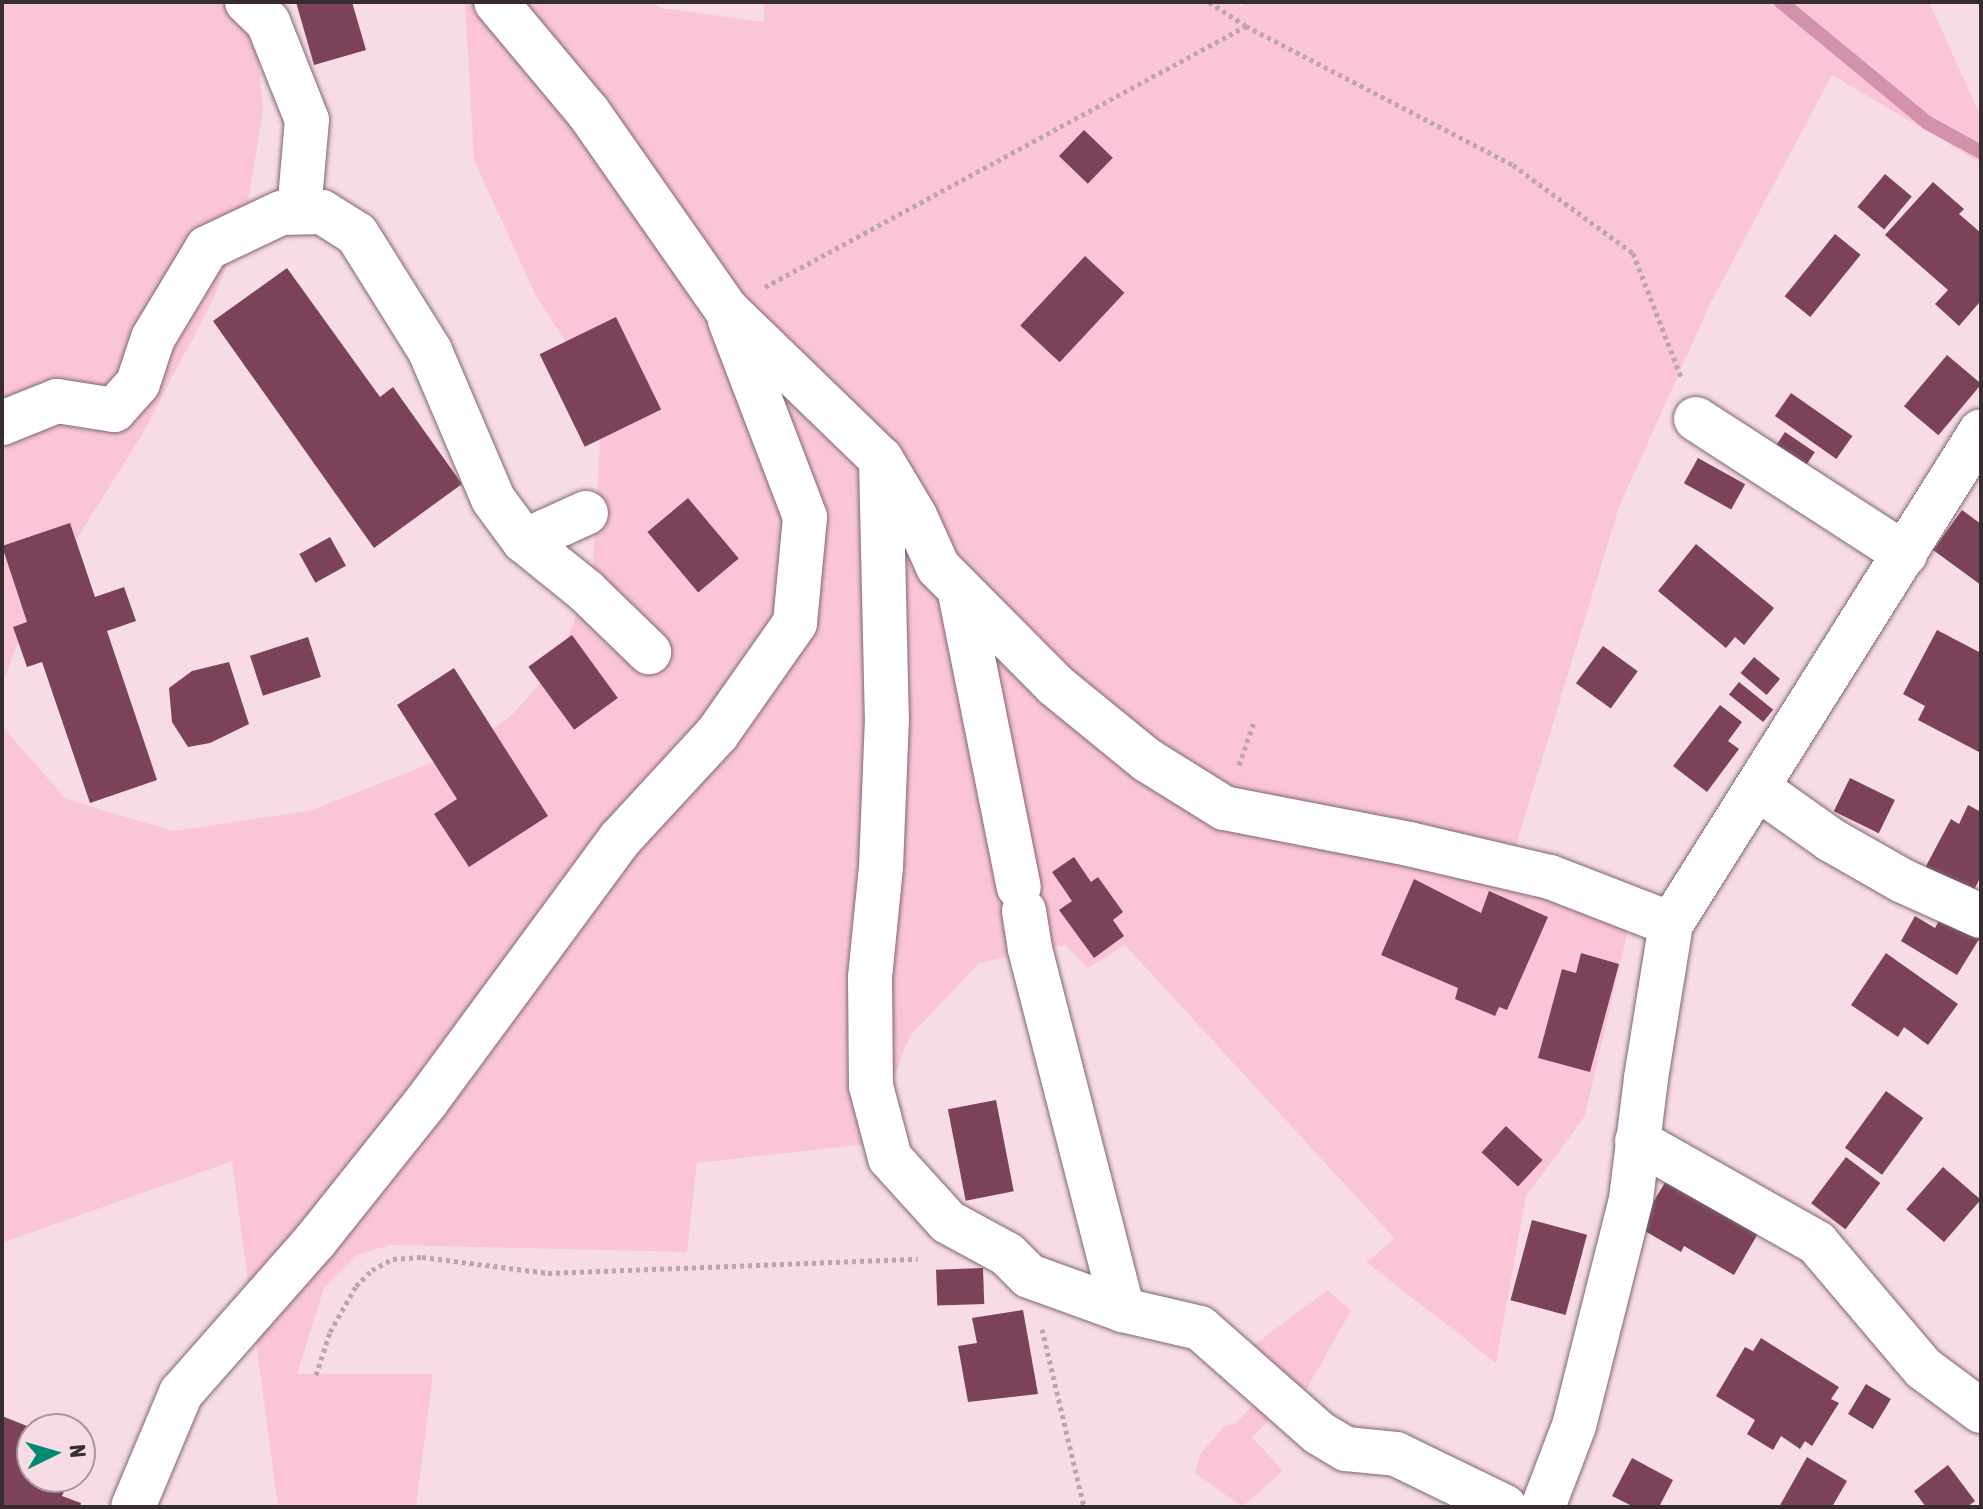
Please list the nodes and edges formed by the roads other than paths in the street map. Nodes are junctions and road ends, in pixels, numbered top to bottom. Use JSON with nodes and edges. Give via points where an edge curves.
{"nodes":[{"id":1,"x":247,"y":2,"type":"edge"},
{"id":2,"x":496,"y":2,"type":"edge"},
{"id":3,"x":299,"y":212,"type":"junction"},
{"id":4,"x":726,"y":309,"type":"junction"},
{"id":5,"x":1696,"y":419,"type":"road end"},
{"id":6,"x":2,"y":423,"type":"edge"},
{"id":7,"x":1981,"y":431,"type":"edge"},
{"id":8,"x":881,"y":459,"type":"junction"},
{"id":9,"x":586,"y":513,"type":"dead end"},
{"id":10,"x":524,"y":541,"type":"junction"},
{"id":11,"x":1905,"y":554,"type":"junction"},
{"id":12,"x":959,"y":588,"type":"junction"},
{"id":13,"x":649,"y":652,"type":"dead end"},
{"id":14,"x":1759,"y":789,"type":"junction"},
{"id":15,"x":1981,"y":916,"type":"edge"},
{"id":16,"x":1671,"y":924,"type":"junction"},
{"id":17,"x":1637,"y":1141,"type":"junction"},
{"id":18,"x":1123,"y":1310,"type":"junction"},
{"id":19,"x":1981,"y":1411,"type":"edge"},
{"id":20,"x":133,"y":1507,"type":"edge"},
{"id":21,"x":1505,"y":1507,"type":"edge"},
{"id":22,"x":1543,"y":1507,"type":"edge"}],
"edges":[{"from":1,"to":3,"type":"street","via":[[268,22],[307,120]]},
{"from":2,"to":4,"type":"street","via":[[588,112]]},
{"from":3,"to":6,"type":"street","via":[[266,218],[207,248],[153,338],[138,383],[114,410],[57,401]]},
{"from":3,"to":10,"type":"street","via":[[322,212],[357,234],[430,351],[493,499]]},
{"from":4,"to":8,"type":"street"},
{"from":4,"to":20,"type":"street","via":[[805,517],[795,623],[717,734],[620,839],[417,1114],[315,1241],[181,1393]]},
{"from":5,"to":11,"type":"street"},
{"from":7,"to":11,"type":"street"},
{"from":8,"to":12,"type":"street","via":[[938,567]]},
{"from":8,"to":18,"type":"street","via":[[887,718],[870,977],[871,1086],[890,1158],[948,1222],[1007,1254],[1029,1276]]},
{"from":9,"to":10,"type":"street"},
{"from":10,"to":13,"type":"street"},
{"from":11,"to":14,"type":"street"},
{"from":12,"to":16,"type":"street","via":[[1055,685],[1147,760],[1224,808],[1550,877]]},
{"from":12,"to":18,"type":"street","via":[[1030,949]]},
{"from":14,"to":15,"type":"street","via":[[1855,854]]},
{"from":14,"to":16,"type":"street"},
{"from":16,"to":17,"type":"street"},
{"from":17,"to":19,"type":"street","via":[[1817,1243],[1923,1368]]},
{"from":17,"to":22,"type":"street","via":[[1631,1199],[1574,1426]]},
{"from":18,"to":21,"type":"street","via":[[1200,1328],[1319,1433],[1346,1449],[1396,1454]]}]}
